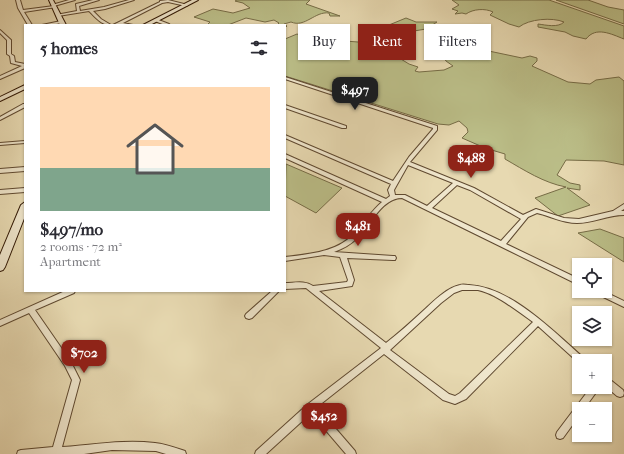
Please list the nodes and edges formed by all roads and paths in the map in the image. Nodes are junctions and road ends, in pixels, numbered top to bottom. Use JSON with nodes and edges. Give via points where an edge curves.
{"nodes":[{"id":1,"x":18,"y":0,"type":"edge"},
{"id":2,"x":73,"y":0,"type":"edge"},
{"id":3,"x":97,"y":0,"type":"edge"},
{"id":4,"x":121,"y":0,"type":"edge"},
{"id":5,"x":132,"y":0,"type":"edge"},
{"id":6,"x":156,"y":0,"type":"edge"},
{"id":7,"x":196,"y":0,"type":"edge"},
{"id":8,"x":126,"y":2,"type":"junction"},
{"id":9,"x":161,"y":2,"type":"junction"},
{"id":10,"x":53,"y":4,"type":"edge"},
{"id":11,"x":186,"y":5,"type":"junction"},
{"id":12,"x":90,"y":10,"type":"junction"},
{"id":13,"x":22,"y":12,"type":"junction"},
{"id":14,"x":79,"y":12,"type":"junction"},
{"id":15,"x":58,"y":15,"type":"junction"},
{"id":16,"x":157,"y":22,"type":"edge"},
{"id":17,"x":120,"y":23,"type":"joint"},
{"id":18,"x":29,"y":24,"type":"edge"},
{"id":19,"x":62,"y":24,"type":"edge"},
{"id":20,"x":107,"y":24,"type":"edge"},
{"id":21,"x":126,"y":24,"type":"edge"},
{"id":22,"x":0,"y":31,"type":"edge"},
{"id":23,"x":24,"y":65,"type":"edge"},
{"id":24,"x":24,"y":66,"type":"edge"},
{"id":25,"x":0,"y":78,"type":"edge"},
{"id":26,"x":286,"y":78,"type":"edge"},
{"id":27,"x":24,"y":87,"type":"edge"},
{"id":28,"x":0,"y":99,"type":"edge"},
{"id":29,"x":24,"y":106,"type":"edge"},
{"id":30,"x":287,"y":108,"type":"edge"},
{"id":31,"x":0,"y":119,"type":"edge"},
{"id":32,"x":344,"y":127,"type":"dead end"},
{"id":33,"x":286,"y":136,"type":"edge"},
{"id":34,"x":24,"y":142,"type":"edge"},
{"id":35,"x":0,"y":144,"type":"edge"},
{"id":36,"x":286,"y":156,"type":"edge"},
{"id":37,"x":407,"y":163,"type":"junction"},
{"id":38,"x":24,"y":169,"type":"edge"},
{"id":39,"x":0,"y":171,"type":"edge"},
{"id":40,"x":394,"y":183,"type":"junction"},
{"id":41,"x":456,"y":183,"type":"junction"},
{"id":42,"x":24,"y":190,"type":"edge"},
{"id":43,"x":0,"y":192,"type":"edge"},
{"id":44,"x":393,"y":196,"type":"junction"},
{"id":45,"x":386,"y":201,"type":"junction"},
{"id":46,"x":624,"y":206,"type":"edge"},
{"id":47,"x":24,"y":207,"type":"edge"},
{"id":48,"x":428,"y":208,"type":"junction"},
{"id":49,"x":616,"y":212,"type":"junction"},
{"id":50,"x":624,"y":213,"type":"edge"},
{"id":51,"x":524,"y":218,"type":"junction"},
{"id":52,"x":502,"y":244,"type":"junction"},
{"id":53,"x":323,"y":254,"type":"junction"},
{"id":54,"x":343,"y":255,"type":"junction"},
{"id":55,"x":393,"y":258,"type":"dead end"},
{"id":56,"x":286,"y":259,"type":"edge"},
{"id":57,"x":1,"y":264,"type":"edge"},
{"id":58,"x":572,"y":279,"type":"edge"},
{"id":59,"x":286,"y":286,"type":"edge"},
{"id":60,"x":311,"y":289,"type":"junction"},
{"id":61,"x":70,"y":292,"type":"edge"},
{"id":62,"x":273,"y":292,"type":"edge"},
{"id":63,"x":612,"y":298,"type":"edge"},
{"id":64,"x":624,"y":304,"type":"edge"},
{"id":65,"x":31,"y":310,"type":"junction"},
{"id":66,"x":249,"y":316,"type":"dead end"},
{"id":67,"x":538,"y":322,"type":"junction"},
{"id":68,"x":0,"y":323,"type":"edge"},
{"id":69,"x":386,"y":349,"type":"junction"},
{"id":70,"x":574,"y":354,"type":"edge"},
{"id":71,"x":612,"y":387,"type":"edge"},
{"id":72,"x":620,"y":393,"type":"dead end"},
{"id":73,"x":591,"y":394,"type":"edge"},
{"id":74,"x":584,"y":402,"type":"edge"},
{"id":75,"x":312,"y":407,"type":"junction"},
{"id":76,"x":572,"y":419,"type":"edge"},
{"id":77,"x":560,"y":435,"type":"dead end"},
{"id":78,"x":56,"y":452,"type":"edge"},
{"id":79,"x":21,"y":454,"type":"edge"},
{"id":80,"x":182,"y":454,"type":"edge"},
{"id":81,"x":259,"y":454,"type":"edge"},
{"id":82,"x":352,"y":454,"type":"edge"}],
"edges":[{"from":1,"to":13,"type":"street"},
{"from":2,"to":10,"type":"street"},
{"from":3,"to":14,"type":"street","via":[[76,5]]},
{"from":4,"to":8,"type":"street"},
{"from":5,"to":8,"type":"street"},
{"from":6,"to":9,"type":"street"},
{"from":7,"to":11,"type":"street"},
{"from":8,"to":12,"type":"street"},
{"from":9,"to":11,"type":"street"},
{"from":9,"to":17,"type":"street"},
{"from":10,"to":13,"type":"street"},
{"from":10,"to":15,"type":"street"},
{"from":11,"to":16,"type":"street"},
{"from":12,"to":14,"type":"street"},
{"from":12,"to":20,"type":"street"},
{"from":13,"to":18,"type":"street"},
{"from":14,"to":15,"type":"street"},
{"from":15,"to":19,"type":"street"},
{"from":17,"to":21,"type":"street"},
{"from":22,"to":23,"type":"street","via":[[9,40],[9,54],[13,62]]},
{"from":24,"to":25,"type":"street"},
{"from":26,"to":37,"type":"street","via":[[360,104],[434,125],[435,129]]},
{"from":27,"to":28,"type":"street"},
{"from":29,"to":31,"type":"street"},
{"from":30,"to":32,"type":"street"},
{"from":33,"to":40,"type":"street"},
{"from":34,"to":35,"type":"street"},
{"from":36,"to":45,"type":"street"},
{"from":37,"to":40,"type":"street"},
{"from":37,"to":41,"type":"street"},
{"from":38,"to":39,"type":"street"},
{"from":40,"to":44,"type":"street","via":[[391,190]]},
{"from":41,"to":48,"type":"street"},
{"from":41,"to":51,"type":"street"},
{"from":42,"to":43,"type":"street"},
{"from":44,"to":45,"type":"street"},
{"from":44,"to":48,"type":"street","via":[[403,196]]},
{"from":45,"to":53,"type":"street","via":[[355,238]]},
{"from":46,"to":49,"type":"street"},
{"from":47,"to":57,"type":"street"},
{"from":48,"to":52,"type":"street"},
{"from":49,"to":50,"type":"street"},
{"from":49,"to":51,"type":"street","via":[[572,221],[536,211]]},
{"from":51,"to":52,"type":"street"},
{"from":52,"to":58,"type":"street"},
{"from":53,"to":54,"type":"street"},
{"from":53,"to":56,"type":"street"},
{"from":54,"to":55,"type":"street"},
{"from":54,"to":60,"type":"street","via":[[350,284]]},
{"from":59,"to":60,"type":"street","via":[[303,285]]},
{"from":60,"to":69,"type":"street"},
{"from":61,"to":65,"type":"street"},
{"from":62,"to":66,"type":"street"},
{"from":63,"to":64,"type":"street"},
{"from":65,"to":68,"type":"street"},
{"from":65,"to":78,"type":"street","via":[[73,371],[76,380]]},
{"from":67,"to":69,"type":"street","via":[[495,294],[479,288],[461,287],[439,301]]},
{"from":67,"to":69,"type":"street","via":[[463,396],[455,400],[446,397]]},
{"from":67,"to":70,"type":"street"},
{"from":69,"to":75,"type":"street"},
{"from":71,"to":72,"type":"street"},
{"from":73,"to":74,"type":"street"},
{"from":75,"to":81,"type":"street"},
{"from":75,"to":82,"type":"street"},
{"from":76,"to":77,"type":"street"},
{"from":78,"to":79,"type":"street"},
{"from":78,"to":80,"type":"street","via":[[112,446],[156,447]]}]}
